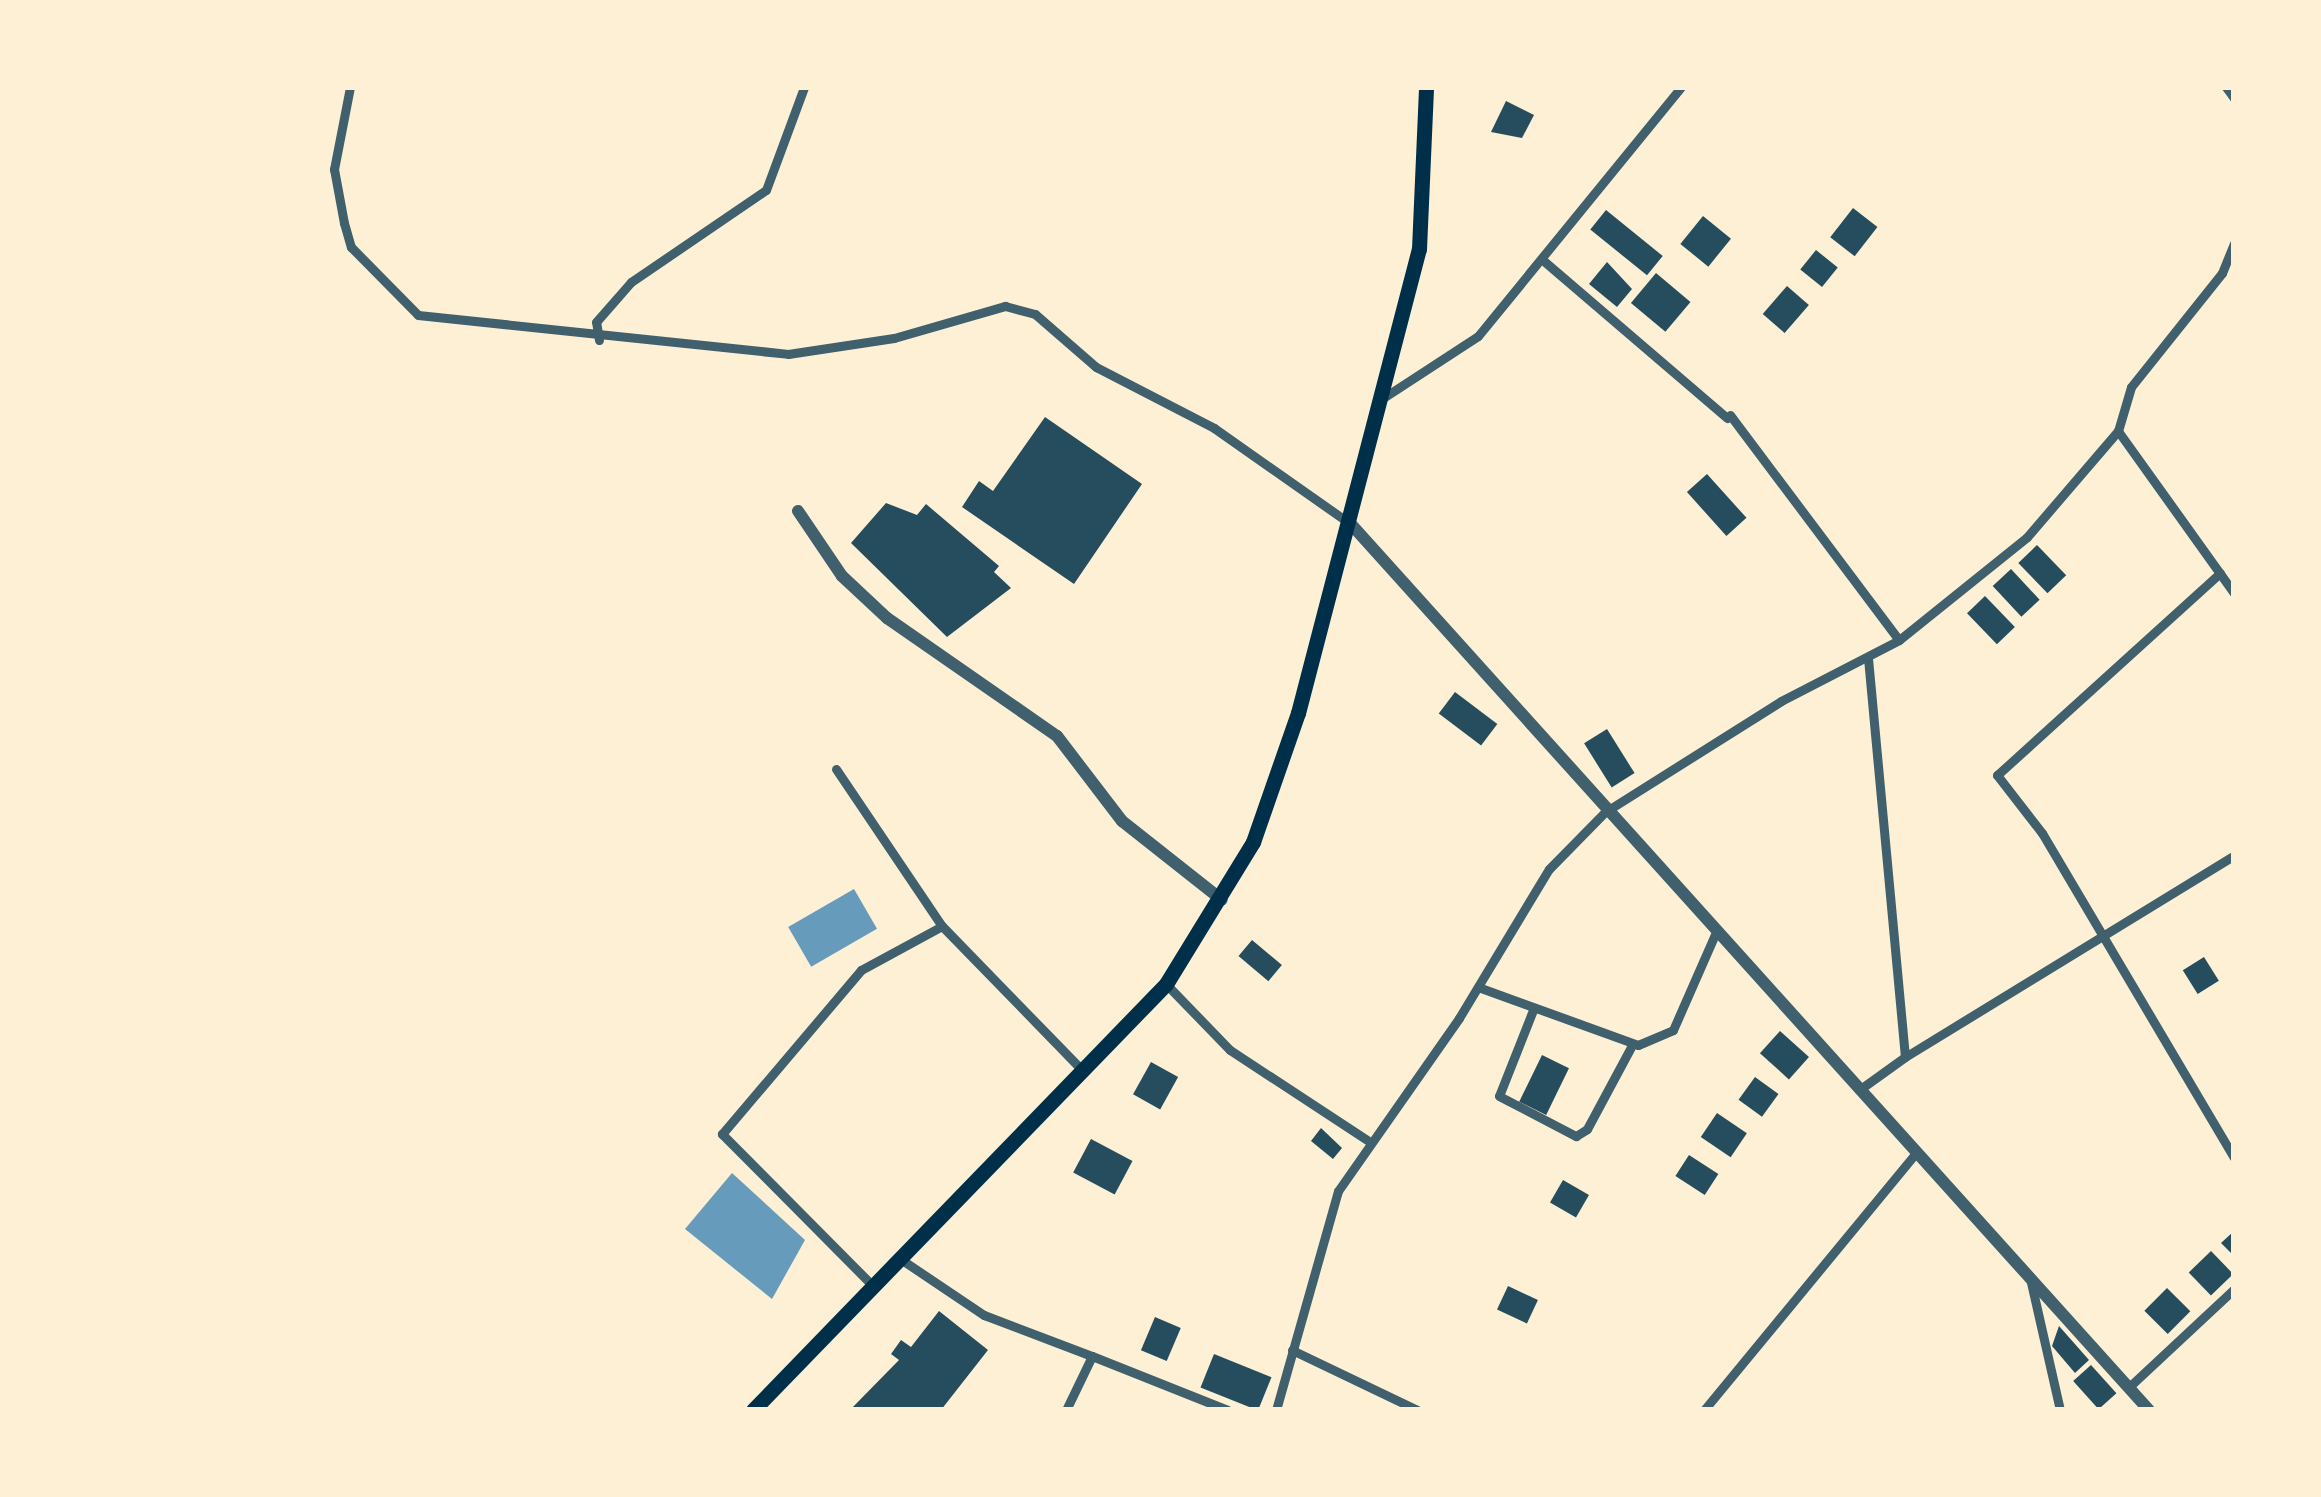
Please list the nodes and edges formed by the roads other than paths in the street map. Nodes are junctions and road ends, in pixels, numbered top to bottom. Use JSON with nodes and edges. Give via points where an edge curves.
{"nodes":[{"id":1,"x":350,"y":87,"type":"edge"},
{"id":2,"x":804,"y":87,"type":"edge"},
{"id":3,"x":1426,"y":87,"type":"edge"},
{"id":4,"x":1682,"y":87,"type":"edge"},
{"id":5,"x":2226,"y":87,"type":"edge"},
{"id":6,"x":2234,"y":98,"type":"edge"},
{"id":7,"x":2234,"y":243,"type":"edge"},
{"id":8,"x":1545,"y":262,"type":"junction"},
{"id":9,"x":599,"y":340,"type":"junction"},
{"id":10,"x":1383,"y":398,"type":"junction"},
{"id":11,"x":2118,"y":430,"type":"junction"},
{"id":12,"x":798,"y":511,"type":"dead end"},
{"id":13,"x":1350,"y":523,"type":"junction"},
{"id":14,"x":2220,"y":573,"type":"junction"},
{"id":15,"x":2234,"y":592,"type":"edge"},
{"id":16,"x":1899,"y":640,"type":"junction"},
{"id":17,"x":1868,"y":660,"type":"junction"},
{"id":18,"x":836,"y":769,"type":"dead end"},
{"id":19,"x":1605,"y":812,"type":"junction"},
{"id":20,"x":2234,"y":855,"type":"edge"},
{"id":21,"x":1222,"y":900,"type":"junction"},
{"id":22,"x":942,"y":926,"type":"junction"},
{"id":23,"x":1716,"y":932,"type":"junction"},
{"id":24,"x":2102,"y":934,"type":"junction"},
{"id":25,"x":1166,"y":984,"type":"junction"},
{"id":26,"x":1478,"y":987,"type":"junction"},
{"id":27,"x":1534,"y":1010,"type":"junction"},
{"id":28,"x":1632,"y":1045,"type":"junction"},
{"id":29,"x":1905,"y":1057,"type":"junction"},
{"id":30,"x":1084,"y":1072,"type":"junction"},
{"id":31,"x":1859,"y":1090,"type":"junction"},
{"id":32,"x":1367,"y":1140,"type":"junction"},
{"id":33,"x":1917,"y":1152,"type":"junction"},
{"id":34,"x":2234,"y":1158,"type":"edge"},
{"id":35,"x":902,"y":1260,"type":"junction"},
{"id":36,"x":2029,"y":1272,"type":"junction"},
{"id":37,"x":875,"y":1287,"type":"junction"},
{"id":38,"x":2234,"y":1289,"type":"edge"},
{"id":39,"x":1292,"y":1350,"type":"junction"},
{"id":40,"x":1092,"y":1356,"type":"junction"},
{"id":41,"x":2129,"y":1387,"type":"junction"},
{"id":42,"x":753,"y":1410,"type":"edge"},
{"id":43,"x":1066,"y":1410,"type":"edge"},
{"id":44,"x":1228,"y":1410,"type":"edge"},
{"id":45,"x":1276,"y":1410,"type":"edge"},
{"id":46,"x":1417,"y":1410,"type":"edge"},
{"id":47,"x":1704,"y":1410,"type":"edge"},
{"id":48,"x":2060,"y":1410,"type":"edge"},
{"id":49,"x":2149,"y":1410,"type":"edge"}],
"edges":[{"from":1,"to":9,"type":"street","via":[[334,169],[337,196],[351,248],[393,294],[443,323]]},
{"from":2,"to":9,"type":"street","via":[[766,190],[631,281],[596,322]]},
{"from":3,"to":10,"type":"main road","via":[[1425,206]]},
{"from":4,"to":8,"type":"street"},
{"from":5,"to":6,"type":"street"},
{"from":7,"to":11,"type":"street","via":[[2222,273],[2131,387]]},
{"from":8,"to":10,"type":"street","via":[[1465,347]]},
{"from":8,"to":16,"type":"street","via":[[1728,417]]},
{"from":9,"to":13,"type":"street","via":[[788,354],[894,338],[1004,306],[1035,314],[1106,374],[1214,428]]},
{"from":10,"to":13,"type":"main road"},
{"from":11,"to":14,"type":"street"},
{"from":11,"to":16,"type":"street","via":[[2027,537]]},
{"from":12,"to":21,"type":"street","via":[[842,576],[887,618],[1057,736],[1122,821]]},
{"from":13,"to":19,"type":"street"},
{"from":13,"to":21,"type":"main road","via":[[1274,790]]},
{"from":14,"to":15,"type":"street"},
{"from":14,"to":24,"type":"street","via":[[1997,775]]},
{"from":16,"to":17,"type":"street"},
{"from":17,"to":19,"type":"street","via":[[1781,701]]},
{"from":17,"to":29,"type":"street"},
{"from":18,"to":22,"type":"street"},
{"from":19,"to":23,"type":"street"},
{"from":19,"to":26,"type":"street","via":[[1524,902]]},
{"from":20,"to":24,"type":"street"},
{"from":21,"to":25,"type":"main road"},
{"from":22,"to":30,"type":"street"},
{"from":22,"to":37,"type":"street","via":[[861,970],[722,1134]]},
{"from":23,"to":28,"type":"street","via":[[1673,1030]]},
{"from":23,"to":31,"type":"street"},
{"from":24,"to":29,"type":"street"},
{"from":24,"to":34,"type":"street"},
{"from":25,"to":30,"type":"main road"},
{"from":25,"to":32,"type":"street","via":[[1230,1050]]},
{"from":26,"to":27,"type":"street"},
{"from":26,"to":32,"type":"street"},
{"from":27,"to":28,"type":"street"},
{"from":27,"to":28,"type":"street","via":[[1498,1096],[1576,1136]]},
{"from":29,"to":31,"type":"street"},
{"from":30,"to":35,"type":"main road"},
{"from":31,"to":33,"type":"street"},
{"from":32,"to":39,"type":"street","via":[[1338,1191]]},
{"from":33,"to":36,"type":"street"},
{"from":33,"to":47,"type":"street"},
{"from":35,"to":37,"type":"main road"},
{"from":35,"to":40,"type":"street","via":[[984,1315]]},
{"from":36,"to":41,"type":"street"},
{"from":36,"to":48,"type":"street"},
{"from":37,"to":42,"type":"main road"},
{"from":38,"to":41,"type":"street"},
{"from":39,"to":45,"type":"street"},
{"from":39,"to":46,"type":"street"},
{"from":40,"to":43,"type":"street"},
{"from":40,"to":44,"type":"street"},
{"from":41,"to":49,"type":"street"}]}
